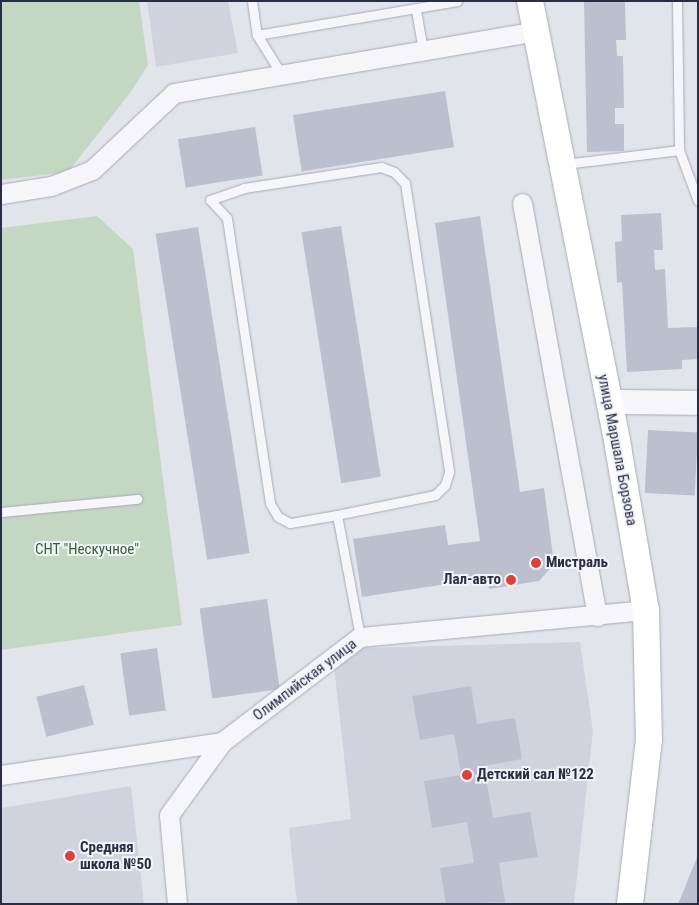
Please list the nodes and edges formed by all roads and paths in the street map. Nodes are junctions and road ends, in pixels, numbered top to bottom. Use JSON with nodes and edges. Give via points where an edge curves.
{"nodes":[{"id":1,"x":252,"y":1,"type":"edge"},
{"id":2,"x":457,"y":1,"type":"edge"},
{"id":3,"x":530,"y":1,"type":"edge"},
{"id":4,"x":677,"y":1,"type":"edge"},
{"id":5,"x":416,"y":10,"type":"junction"},
{"id":6,"x":536,"y":31,"type":"junction"},
{"id":7,"x":257,"y":35,"type":"junction"},
{"id":8,"x":423,"y":51,"type":"junction"},
{"id":9,"x":282,"y":75,"type":"junction"},
{"id":10,"x":679,"y":150,"type":"junction"},
{"id":11,"x":561,"y":164,"type":"junction"},
{"id":12,"x":1,"y":194,"type":"edge"},
{"id":13,"x":698,"y":201,"type":"edge"},
{"id":14,"x":522,"y":203,"type":"dead end"},
{"id":15,"x":609,"y":402,"type":"junction"},
{"id":16,"x":698,"y":403,"type":"edge"},
{"id":17,"x":138,"y":499,"type":"dead end"},
{"id":18,"x":1,"y":512,"type":"edge"},
{"id":19,"x":337,"y":516,"type":"junction"},
{"id":20,"x":646,"y":610,"type":"junction"},
{"id":21,"x":597,"y":616,"type":"junction"},
{"id":22,"x":360,"y":637,"type":"junction"},
{"id":23,"x":222,"y":742,"type":"junction"},
{"id":24,"x":1,"y":775,"type":"edge"},
{"id":25,"x":177,"y":904,"type":"edge"},
{"id":26,"x":630,"y":904,"type":"edge"}],
"edges":[{"from":1,"to":7,"type":"lane"},
{"from":2,"to":5,"type":"lane"},
{"from":3,"to":6,"type":"main road","name":"улица Маршала Борзова"},
{"from":4,"to":10,"type":"lane"},
{"from":5,"to":7,"type":"lane"},
{"from":5,"to":8,"type":"lane"},
{"from":6,"to":8,"type":"street"},
{"from":6,"to":11,"type":"main road","name":"улица Маршала Борзова"},
{"from":7,"to":9,"type":"lane"},
{"from":8,"to":9,"type":"street"},
{"from":9,"to":12,"type":"street","via":[[174,93],[92,170],[51,186]]},
{"from":10,"to":11,"type":"lane"},
{"from":10,"to":13,"type":"lane"},
{"from":11,"to":15,"type":"main road","name":"улица Маршала Борзова"},
{"from":14,"to":21,"type":"street"},
{"from":15,"to":16,"type":"street"},
{"from":15,"to":20,"type":"main road","name":"улица Маршала Борзова"},
{"from":17,"to":18,"type":"lane"},
{"from":19,"to":19,"type":"lane","via":[[435,495],[445,486],[449,472],[405,183],[394,172],[381,167],[244,188],[210,200],[227,218],[270,503],[278,517],[290,523]]},
{"from":19,"to":22,"type":"lane"},
{"from":20,"to":21,"type":"street","name":"Олимпийская улица"},
{"from":20,"to":26,"type":"main road","name":"улица Маршала Борзова","via":[[649,739]]},
{"from":21,"to":22,"type":"street","name":"Олимпийская улица"},
{"from":22,"to":23,"type":"street","name":"Олимпийская улица"},
{"from":23,"to":24,"type":"street","name":"Олимпийская улица"},
{"from":23,"to":25,"type":"street","via":[[169,815]]}]}
